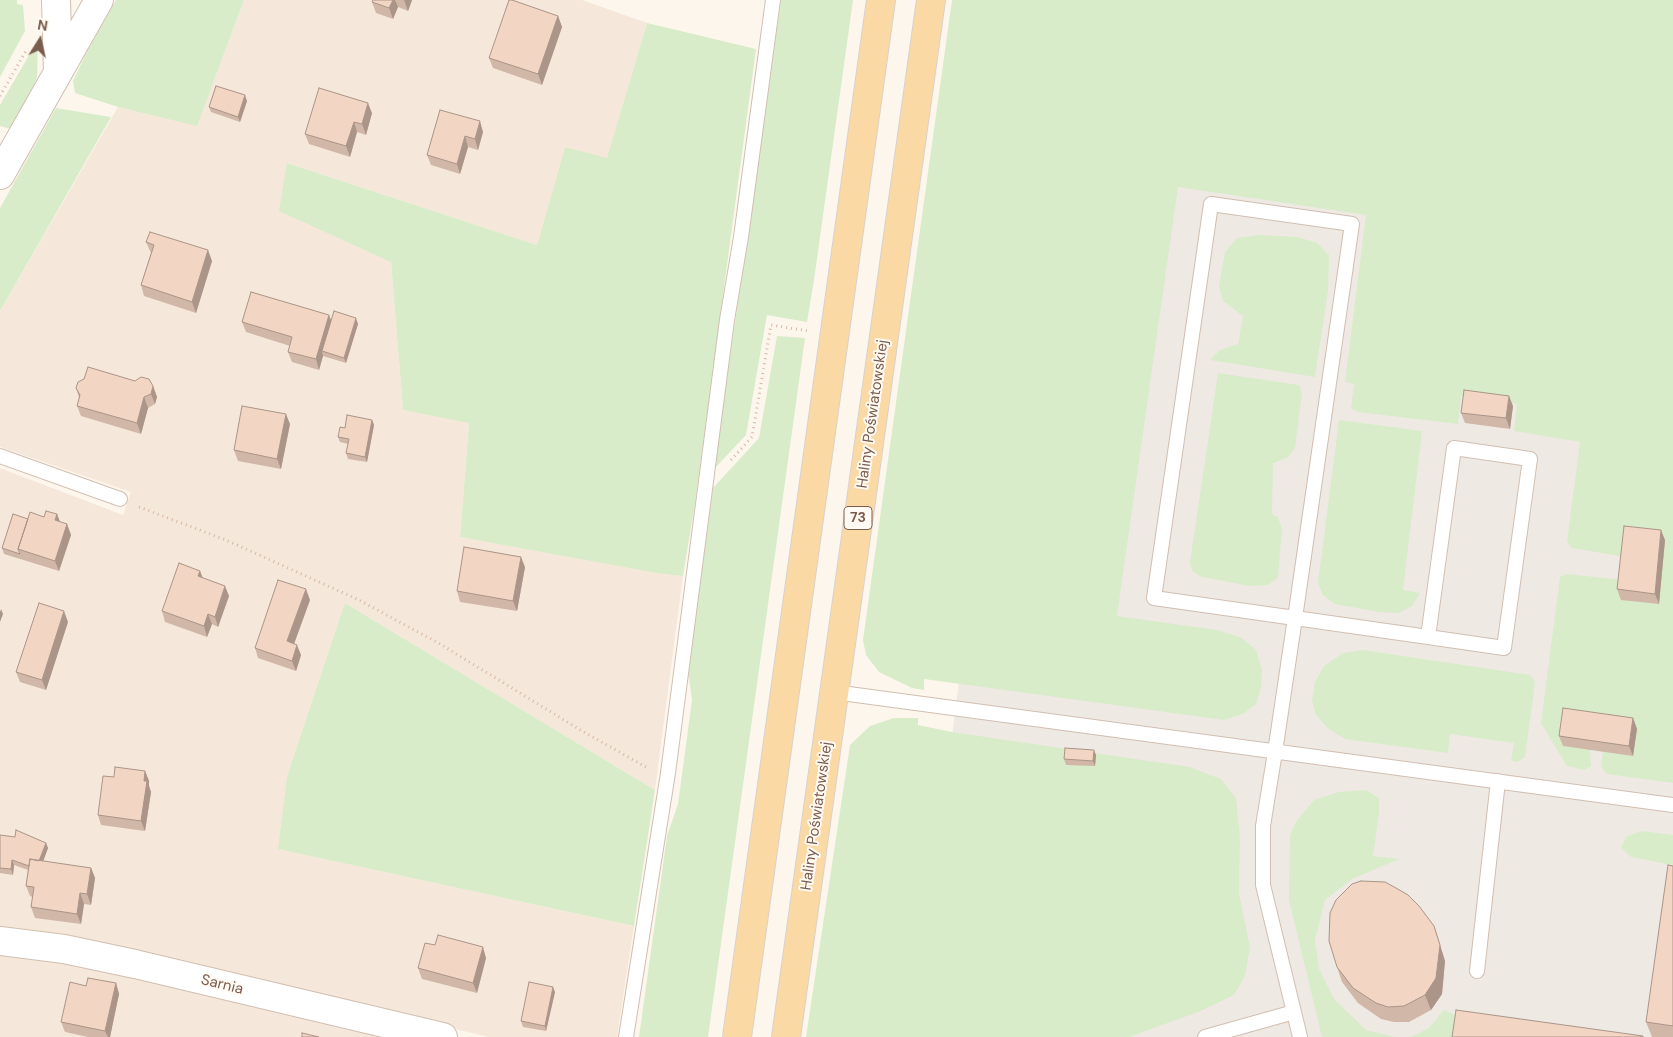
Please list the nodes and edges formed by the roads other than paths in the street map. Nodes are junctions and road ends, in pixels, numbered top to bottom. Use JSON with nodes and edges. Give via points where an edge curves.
{"nodes":[{"id":1,"x":56,"y":0,"type":"edge"},
{"id":2,"x":99,"y":0,"type":"edge"},
{"id":3,"x":773,"y":0,"type":"edge"},
{"id":4,"x":881,"y":0,"type":"edge"},
{"id":5,"x":931,"y":0,"type":"edge"},
{"id":6,"x":58,"y":72,"type":"junction"},
{"id":7,"x":0,"y":175,"type":"edge"},
{"id":8,"x":0,"y":456,"type":"edge"},
{"id":9,"x":120,"y":499,"type":"road end"},
{"id":10,"x":1295,"y":618,"type":"junction"},
{"id":11,"x":1428,"y":637,"type":"junction"},
{"id":12,"x":834,"y":692,"type":"junction"},
{"id":13,"x":1276,"y":752,"type":"junction"},
{"id":14,"x":1498,"y":782,"type":"junction"},
{"id":15,"x":1673,"y":805,"type":"edge"},
{"id":16,"x":0,"y":941,"type":"edge"},
{"id":17,"x":1477,"y":971,"type":"dead end"},
{"id":18,"x":1294,"y":1012,"type":"junction"},
{"id":19,"x":443,"y":1037,"type":"edge"},
{"id":20,"x":626,"y":1037,"type":"edge"},
{"id":21,"x":737,"y":1037,"type":"edge"},
{"id":22,"x":786,"y":1037,"type":"edge"},
{"id":23,"x":1205,"y":1037,"type":"edge"},
{"id":24,"x":1300,"y":1037,"type":"edge"}],
"edges":[{"from":1,"to":6,"type":"street"},
{"from":2,"to":6,"type":"street"},
{"from":3,"to":20,"type":"lane","via":[[727,320],[668,773]]},
{"from":4,"to":21,"type":"main road"},
{"from":5,"to":12,"type":"main road","name":"Haliny Poświatowskiej","number":"73"},
{"from":6,"to":7,"type":"street"},
{"from":8,"to":9,"type":"lane"},
{"from":10,"to":10,"type":"lane","via":[[1352,224],[1210,204],[1154,598]]},
{"from":10,"to":11,"type":"lane"},
{"from":10,"to":13,"type":"lane"},
{"from":11,"to":11,"type":"lane","via":[[1504,648],[1530,459],[1454,448]]},
{"from":12,"to":13,"type":"lane"},
{"from":12,"to":22,"type":"main road","name":"Haliny Poświatowskiej","number":"73"},
{"from":13,"to":14,"type":"lane"},
{"from":13,"to":18,"type":"lane","via":[[1263,826],[1263,885]]},
{"from":14,"to":15,"type":"lane"},
{"from":14,"to":17,"type":"lane"},
{"from":16,"to":19,"type":"street","name":"Sarnia","via":[[64,949],[136,964]]},
{"from":18,"to":23,"type":"lane"},
{"from":18,"to":24,"type":"lane"}]}
